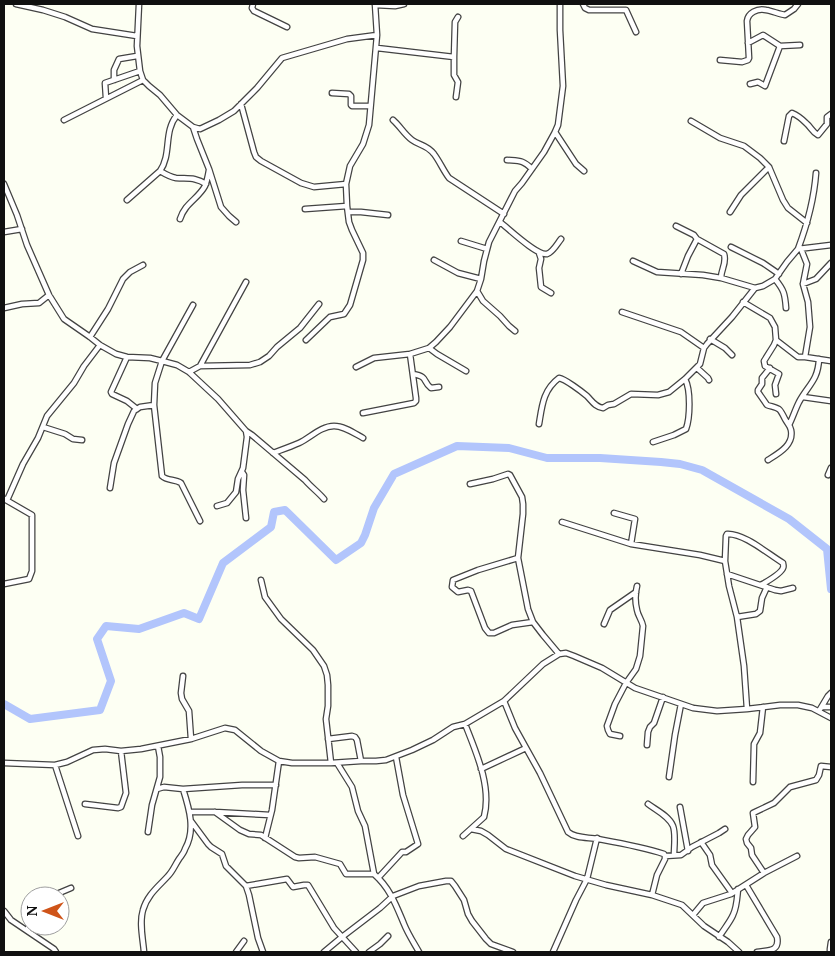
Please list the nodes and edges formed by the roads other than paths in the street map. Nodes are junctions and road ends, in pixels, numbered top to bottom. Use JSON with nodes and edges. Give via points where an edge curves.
{"nodes":[{"id":1,"x":16,"y":4,"type":"edge"},
{"id":2,"x":139,"y":4,"type":"edge"},
{"id":3,"x":253,"y":4,"type":"edge"},
{"id":4,"x":404,"y":4,"type":"edge"},
{"id":5,"x":560,"y":4,"type":"edge"},
{"id":6,"x":583,"y":4,"type":"edge"},
{"id":7,"x":798,"y":4,"type":"edge"},
{"id":8,"x":375,"y":5,"type":"edge"},
{"id":9,"x":390,"y":5,"type":"edge"},
{"id":10,"x":611,"y":7,"type":"edge"},
{"id":11,"x":458,"y":17,"type":"dead end"},
{"id":12,"x":287,"y":27,"type":"dead end"},
{"id":13,"x":636,"y":32,"type":"dead end"},
{"id":14,"x":377,"y":35,"type":"junction"},
{"id":15,"x":137,"y":36,"type":"junction"},
{"id":16,"x":748,"y":43,"type":"junction"},
{"id":17,"x":800,"y":45,"type":"dead end"},
{"id":18,"x":780,"y":46,"type":"junction"},
{"id":19,"x":377,"y":48,"type":"junction"},
{"id":20,"x":138,"y":56,"type":"junction"},
{"id":21,"x":454,"y":57,"type":"junction"},
{"id":22,"x":720,"y":60,"type":"dead end"},
{"id":23,"x":140,"y":71,"type":"junction"},
{"id":24,"x":114,"y":80,"type":"junction"},
{"id":25,"x":144,"y":80,"type":"junction"},
{"id":26,"x":750,"y":84,"type":"dead end"},
{"id":27,"x":332,"y":93,"type":"dead end"},
{"id":28,"x":456,"y":97,"type":"dead end"},
{"id":29,"x":106,"y":98,"type":"junction"},
{"id":30,"x":241,"y":104,"type":"junction"},
{"id":31,"x":370,"y":106,"type":"junction"},
{"id":32,"x":831,"y":114,"type":"edge"},
{"id":33,"x":177,"y":116,"type":"junction"},
{"id":34,"x":64,"y":120,"type":"dead end"},
{"id":35,"x":392,"y":120,"type":"dead end"},
{"id":36,"x":691,"y":121,"type":"dead end"},
{"id":37,"x":193,"y":127,"type":"junction"},
{"id":38,"x":555,"y":132,"type":"junction"},
{"id":39,"x":784,"y":140,"type":"dead end"},
{"id":40,"x":507,"y":160,"type":"dead end"},
{"id":41,"x":769,"y":167,"type":"junction"},
{"id":42,"x":209,"y":169,"type":"junction"},
{"id":43,"x":532,"y":169,"type":"junction"},
{"id":44,"x":160,"y":171,"type":"junction"},
{"id":45,"x":584,"y":171,"type":"dead end"},
{"id":46,"x":816,"y":174,"type":"dead end"},
{"id":47,"x":4,"y":184,"type":"edge"},
{"id":48,"x":206,"y":184,"type":"junction"},
{"id":49,"x":346,"y":184,"type":"junction"},
{"id":50,"x":4,"y":199,"type":"edge"},
{"id":51,"x":10,"y":199,"type":"junction"},
{"id":52,"x":127,"y":200,"type":"dead end"},
{"id":53,"x":347,"y":209,"type":"junction"},
{"id":54,"x":305,"y":210,"type":"dead end"},
{"id":55,"x":730,"y":212,"type":"dead end"},
{"id":56,"x":504,"y":214,"type":"junction"},
{"id":57,"x":388,"y":215,"type":"dead end"},
{"id":58,"x":180,"y":219,"type":"dead end"},
{"id":59,"x":236,"y":222,"type":"dead end"},
{"id":60,"x":500,"y":222,"type":"junction"},
{"id":61,"x":808,"y":223,"type":"junction"},
{"id":62,"x":676,"y":226,"type":"dead end"},
{"id":63,"x":22,"y":228,"type":"junction"},
{"id":64,"x":4,"y":232,"type":"edge"},
{"id":65,"x":561,"y":239,"type":"dead end"},
{"id":66,"x":697,"y":239,"type":"junction"},
{"id":67,"x":461,"y":241,"type":"dead end"},
{"id":68,"x":831,"y":245,"type":"edge"},
{"id":69,"x":731,"y":247,"type":"dead end"},
{"id":70,"x":487,"y":249,"type":"junction"},
{"id":71,"x":800,"y":249,"type":"junction"},
{"id":72,"x":539,"y":253,"type":"junction"},
{"id":73,"x":434,"y":260,"type":"dead end"},
{"id":74,"x":633,"y":261,"type":"dead end"},
{"id":75,"x":831,"y":263,"type":"edge"},
{"id":76,"x":142,"y":264,"type":"dead end"},
{"id":77,"x":681,"y":274,"type":"junction"},
{"id":78,"x":779,"y":274,"type":"junction"},
{"id":79,"x":721,"y":278,"type":"junction"},
{"id":80,"x":481,"y":279,"type":"junction"},
{"id":81,"x":775,"y":279,"type":"junction"},
{"id":82,"x":246,"y":282,"type":"dead end"},
{"id":83,"x":803,"y":284,"type":"junction"},
{"id":84,"x":755,"y":288,"type":"junction"},
{"id":85,"x":477,"y":291,"type":"junction"},
{"id":86,"x":551,"y":293,"type":"dead end"},
{"id":87,"x":50,"y":295,"type":"junction"},
{"id":88,"x":743,"y":302,"type":"junction"},
{"id":89,"x":319,"y":304,"type":"dead end"},
{"id":90,"x":193,"y":305,"type":"dead end"},
{"id":91,"x":4,"y":308,"type":"edge"},
{"id":92,"x":786,"y":308,"type":"dead end"},
{"id":93,"x":622,"y":312,"type":"dead end"},
{"id":94,"x":515,"y":331,"type":"dead end"},
{"id":95,"x":90,"y":337,"type":"junction"},
{"id":96,"x":710,"y":339,"type":"junction"},
{"id":97,"x":306,"y":340,"type":"dead end"},
{"id":98,"x":776,"y":340,"type":"junction"},
{"id":99,"x":100,"y":345,"type":"junction"},
{"id":100,"x":429,"y":348,"type":"junction"},
{"id":101,"x":704,"y":348,"type":"junction"},
{"id":102,"x":410,"y":354,"type":"junction"},
{"id":103,"x":732,"y":355,"type":"dead end"},
{"id":104,"x":127,"y":357,"type":"junction"},
{"id":105,"x":805,"y":357,"type":"junction"},
{"id":106,"x":819,"y":359,"type":"junction"},
{"id":107,"x":162,"y":360,"type":"junction"},
{"id":108,"x":831,"y":361,"type":"edge"},
{"id":109,"x":200,"y":366,"type":"junction"},
{"id":110,"x":356,"y":367,"type":"dead end"},
{"id":111,"x":697,"y":368,"type":"junction"},
{"id":112,"x":770,"y":368,"type":"junction"},
{"id":113,"x":466,"y":371,"type":"dead end"},
{"id":114,"x":190,"y":372,"type":"junction"},
{"id":115,"x":413,"y":374,"type":"junction"},
{"id":116,"x":685,"y":379,"type":"junction"},
{"id":117,"x":709,"y":380,"type":"dead end"},
{"id":118,"x":439,"y":387,"type":"dead end"},
{"id":119,"x":776,"y":394,"type":"dead end"},
{"id":120,"x":803,"y":397,"type":"junction"},
{"id":121,"x":831,"y":401,"type":"edge"},
{"id":122,"x":154,"y":405,"type":"junction"},
{"id":123,"x":137,"y":409,"type":"junction"},
{"id":124,"x":363,"y":412,"type":"dead end"},
{"id":125,"x":539,"y":424,"type":"dead end"},
{"id":126,"x":789,"y":424,"type":"junction"},
{"id":127,"x":43,"y":427,"type":"junction"},
{"id":128,"x":246,"y":432,"type":"junction"},
{"id":129,"x":363,"y":438,"type":"dead end"},
{"id":130,"x":82,"y":440,"type":"dead end"},
{"id":131,"x":653,"y":442,"type":"dead end"},
{"id":132,"x":273,"y":453,"type":"junction"},
{"id":133,"x":768,"y":460,"type":"dead end"},
{"id":134,"x":831,"y":468,"type":"edge"},
{"id":135,"x":242,"y":472,"type":"junction"},
{"id":136,"x":828,"y":476,"type":"dead end"},
{"id":137,"x":470,"y":484,"type":"dead end"},
{"id":138,"x":110,"y":488,"type":"dead end"},
{"id":139,"x":324,"y":499,"type":"dead end"},
{"id":140,"x":5,"y":500,"type":"edge"},
{"id":141,"x":217,"y":506,"type":"dead end"},
{"id":142,"x":614,"y":513,"type":"dead end"},
{"id":143,"x":246,"y":518,"type":"dead end"},
{"id":144,"x":200,"y":521,"type":"dead end"},
{"id":145,"x":562,"y":522,"type":"dead end"},
{"id":146,"x":631,"y":544,"type":"junction"},
{"id":147,"x":518,"y":558,"type":"junction"},
{"id":148,"x":725,"y":561,"type":"junction"},
{"id":149,"x":727,"y":574,"type":"junction"},
{"id":150,"x":261,"y":580,"type":"dead end"},
{"id":151,"x":4,"y":584,"type":"edge"},
{"id":152,"x":761,"y":585,"type":"junction"},
{"id":153,"x":637,"y":586,"type":"dead end"},
{"id":154,"x":767,"y":588,"type":"junction"},
{"id":155,"x":792,"y":588,"type":"dead end"},
{"id":156,"x":636,"y":592,"type":"junction"},
{"id":157,"x":737,"y":617,"type":"junction"},
{"id":158,"x":533,"y":622,"type":"junction"},
{"id":159,"x":604,"y":624,"type":"dead end"},
{"id":160,"x":559,"y":654,"type":"junction"},
{"id":161,"x":183,"y":676,"type":"dead end"},
{"id":162,"x":626,"y":683,"type":"junction"},
{"id":163,"x":831,"y":693,"type":"edge"},
{"id":164,"x":663,"y":697,"type":"junction"},
{"id":165,"x":504,"y":701,"type":"junction"},
{"id":166,"x":681,"y":704,"type":"junction"},
{"id":167,"x":763,"y":707,"type":"junction"},
{"id":168,"x":831,"y":707,"type":"edge"},
{"id":169,"x":747,"y":709,"type":"junction"},
{"id":170,"x":820,"y":709,"type":"junction"},
{"id":171,"x":831,"y":718,"type":"edge"},
{"id":172,"x":465,"y":724,"type":"junction"},
{"id":173,"x":620,"y":736,"type":"dead end"},
{"id":174,"x":191,"y":739,"type":"junction"},
{"id":175,"x":328,"y":739,"type":"junction"},
{"id":176,"x":647,"y":745,"type":"dead end"},
{"id":177,"x":158,"y":746,"type":"junction"},
{"id":178,"x":526,"y":748,"type":"junction"},
{"id":179,"x":121,"y":751,"type":"junction"},
{"id":180,"x":396,"y":757,"type":"junction"},
{"id":181,"x":279,"y":761,"type":"junction"},
{"id":182,"x":361,"y":761,"type":"junction"},
{"id":183,"x":331,"y":763,"type":"junction"},
{"id":184,"x":337,"y":763,"type":"junction"},
{"id":185,"x":4,"y":764,"type":"edge"},
{"id":186,"x":55,"y":765,"type":"junction"},
{"id":187,"x":831,"y":767,"type":"edge"},
{"id":188,"x":480,"y":769,"type":"junction"},
{"id":189,"x":669,"y":777,"type":"dead end"},
{"id":190,"x":753,"y":782,"type":"dead end"},
{"id":191,"x":276,"y":785,"type":"junction"},
{"id":192,"x":183,"y":788,"type":"junction"},
{"id":193,"x":157,"y":789,"type":"junction"},
{"id":194,"x":85,"y":804,"type":"dead end"},
{"id":195,"x":648,"y":804,"type":"dead end"},
{"id":196,"x":680,"y":807,"type":"dead end"},
{"id":197,"x":190,"y":812,"type":"junction"},
{"id":198,"x":214,"y":812,"type":"junction"},
{"id":199,"x":270,"y":815,"type":"junction"},
{"id":200,"x":191,"y":821,"type":"junction"},
{"id":201,"x":471,"y":829,"type":"junction"},
{"id":202,"x":726,"y":829,"type":"dead end"},
{"id":203,"x":148,"y":832,"type":"dead end"},
{"id":204,"x":78,"y":836,"type":"dead end"},
{"id":205,"x":463,"y":836,"type":"dead end"},
{"id":206,"x":265,"y":838,"type":"junction"},
{"id":207,"x":597,"y":838,"type":"junction"},
{"id":208,"x":701,"y":842,"type":"junction"},
{"id":209,"x":688,"y":851,"type":"junction"},
{"id":210,"x":674,"y":855,"type":"junction"},
{"id":211,"x":665,"y":856,"type":"junction"},
{"id":212,"x":797,"y":856,"type":"dead end"},
{"id":213,"x":764,"y":873,"type":"junction"},
{"id":214,"x":374,"y":874,"type":"junction"},
{"id":215,"x":378,"y":878,"type":"junction"},
{"id":216,"x":587,"y":879,"type":"junction"},
{"id":217,"x":746,"y":885,"type":"junction"},
{"id":218,"x":246,"y":886,"type":"junction"},
{"id":219,"x":741,"y":893,"type":"junction"},
{"id":220,"x":652,"y":894,"type":"junction"},
{"id":221,"x":392,"y":896,"type":"junction"},
{"id":222,"x":4,"y":911,"type":"edge"},
{"id":223,"x":692,"y":915,"type":"junction"},
{"id":224,"x":20,"y":925,"type":"edge"},
{"id":225,"x":36,"y":936,"type":"edge"},
{"id":226,"x":388,"y":936,"type":"dead end"},
{"id":227,"x":342,"y":937,"type":"junction"},
{"id":228,"x":719,"y":937,"type":"junction"},
{"id":229,"x":244,"y":941,"type":"dead end"},
{"id":230,"x":831,"y":942,"type":"edge"},
{"id":231,"x":503,"y":951,"type":"edge"},
{"id":232,"x":56,"y":952,"type":"edge"},
{"id":233,"x":144,"y":952,"type":"edge"},
{"id":234,"x":236,"y":952,"type":"edge"},
{"id":235,"x":263,"y":952,"type":"edge"},
{"id":236,"x":324,"y":952,"type":"edge"},
{"id":237,"x":356,"y":952,"type":"edge"},
{"id":238,"x":369,"y":952,"type":"edge"},
{"id":239,"x":419,"y":952,"type":"edge"},
{"id":240,"x":513,"y":952,"type":"edge"},
{"id":241,"x":553,"y":952,"type":"edge"},
{"id":242,"x":739,"y":952,"type":"edge"},
{"id":243,"x":757,"y":952,"type":"edge"},
{"id":244,"x":830,"y":952,"type":"edge"}],
"edges":[{"from":1,"to":15,"type":"street","via":[[58,15],[92,29]]},
{"from":2,"to":15,"type":"street"},
{"from":3,"to":12,"type":"street","via":[[254,11]]},
{"from":4,"to":9,"type":"street"},
{"from":5,"to":38,"type":"street","via":[[563,86]]},
{"from":6,"to":10,"type":"street","via":[[589,10]]},
{"from":7,"to":16,"type":"street","via":[[785,16],[766,10],[750,13],[746,21]]},
{"from":8,"to":9,"type":"street"},
{"from":8,"to":14,"type":"street"},
{"from":10,"to":13,"type":"street","via":[[626,10]]},
{"from":11,"to":21,"type":"street"},
{"from":14,"to":19,"type":"street"},
{"from":14,"to":30,"type":"street","via":[[347,39],[282,58]]},
{"from":15,"to":20,"type":"street"},
{"from":16,"to":18,"type":"street","via":[[763,35]]},
{"from":16,"to":22,"type":"street","via":[[749,58],[746,62]]},
{"from":17,"to":18,"type":"street"},
{"from":18,"to":26,"type":"street","via":[[765,86],[756,82]]},
{"from":19,"to":21,"type":"street"},
{"from":19,"to":31,"type":"street"},
{"from":20,"to":23,"type":"street"},
{"from":20,"to":24,"type":"street","via":[[119,59]]},
{"from":21,"to":28,"type":"street","via":[[454,75],[458,82]]},
{"from":23,"to":24,"type":"street"},
{"from":23,"to":25,"type":"street"},
{"from":24,"to":29,"type":"street","via":[[105,84]]},
{"from":25,"to":29,"type":"street"},
{"from":25,"to":33,"type":"street"},
{"from":27,"to":31,"type":"street","via":[[349,94],[352,106]]},
{"from":29,"to":34,"type":"street"},
{"from":30,"to":37,"type":"street","via":[[210,125]]},
{"from":30,"to":49,"type":"street","via":[[254,152],[261,161],[314,187]]},
{"from":31,"to":49,"type":"street","via":[[367,134],[350,166]]},
{"from":32,"to":39,"type":"street","via":[[818,135],[792,113]]},
{"from":33,"to":37,"type":"street"},
{"from":33,"to":44,"type":"street","via":[[171,124]]},
{"from":35,"to":56,"type":"street","via":[[412,140],[426,146],[436,156],[449,178]]},
{"from":36,"to":41,"type":"street","via":[[720,138],[744,146]]},
{"from":37,"to":42,"type":"street"},
{"from":38,"to":43,"type":"street"},
{"from":38,"to":45,"type":"street"},
{"from":40,"to":43,"type":"street","via":[[525,162]]},
{"from":41,"to":55,"type":"street","via":[[741,195]]},
{"from":41,"to":61,"type":"street","via":[[788,208]]},
{"from":42,"to":48,"type":"street"},
{"from":42,"to":59,"type":"street","via":[[221,207]]},
{"from":43,"to":56,"type":"street","via":[[515,191]]},
{"from":44,"to":48,"type":"street","via":[[173,178],[200,180]]},
{"from":44,"to":52,"type":"street"},
{"from":46,"to":61,"type":"street"},
{"from":47,"to":51,"type":"street"},
{"from":48,"to":58,"type":"street","via":[[184,208]]},
{"from":49,"to":53,"type":"street"},
{"from":50,"to":51,"type":"street"},
{"from":51,"to":63,"type":"street"},
{"from":53,"to":54,"type":"street"},
{"from":53,"to":57,"type":"street"},
{"from":53,"to":97,"type":"street","via":[[363,253],[350,306],[344,314],[330,316]]},
{"from":56,"to":60,"type":"street"},
{"from":60,"to":70,"type":"street"},
{"from":60,"to":72,"type":"street"},
{"from":61,"to":71,"type":"street"},
{"from":62,"to":66,"type":"street"},
{"from":63,"to":64,"type":"street"},
{"from":63,"to":87,"type":"street"},
{"from":65,"to":72,"type":"street","via":[[550,252]]},
{"from":66,"to":77,"type":"street"},
{"from":66,"to":79,"type":"street","via":[[724,254]]},
{"from":67,"to":70,"type":"street"},
{"from":68,"to":71,"type":"street"},
{"from":69,"to":78,"type":"street"},
{"from":70,"to":80,"type":"street"},
{"from":71,"to":78,"type":"street"},
{"from":71,"to":83,"type":"street","via":[[807,264]]},
{"from":72,"to":86,"type":"street","via":[[541,288]]},
{"from":73,"to":80,"type":"street","via":[[458,273]]},
{"from":74,"to":77,"type":"street","via":[[657,272]]},
{"from":75,"to":83,"type":"street","via":[[816,279]]},
{"from":76,"to":95,"type":"street","via":[[123,279]]},
{"from":77,"to":79,"type":"street"},
{"from":78,"to":81,"type":"street"},
{"from":79,"to":84,"type":"street"},
{"from":80,"to":85,"type":"street"},
{"from":81,"to":84,"type":"street"},
{"from":81,"to":92,"type":"street","via":[[784,291]]},
{"from":82,"to":109,"type":"street"},
{"from":83,"to":105,"type":"street","via":[[810,327]]},
{"from":84,"to":88,"type":"street"},
{"from":85,"to":94,"type":"street","via":[[483,302]]},
{"from":85,"to":100,"type":"street","via":[[450,327]]},
{"from":87,"to":91,"type":"street","via":[[39,303]]},
{"from":87,"to":95,"type":"street","via":[[64,319]]},
{"from":88,"to":96,"type":"street"},
{"from":88,"to":98,"type":"street","via":[[770,318]]},
{"from":89,"to":109,"type":"street","via":[[300,328],[260,362]]},
{"from":90,"to":107,"type":"street"},
{"from":93,"to":101,"type":"street","via":[[681,332]]},
{"from":95,"to":99,"type":"street"},
{"from":96,"to":101,"type":"street"},
{"from":96,"to":103,"type":"street"},
{"from":98,"to":105,"type":"street","via":[[798,357]]},
{"from":98,"to":112,"type":"street","via":[[764,361]]},
{"from":99,"to":104,"type":"street"},
{"from":99,"to":127,"type":"street","via":[[47,416]]},
{"from":100,"to":102,"type":"street"},
{"from":100,"to":113,"type":"street"},
{"from":101,"to":111,"type":"street"},
{"from":102,"to":110,"type":"street","via":[[374,358]]},
{"from":102,"to":115,"type":"street"},
{"from":104,"to":107,"type":"street"},
{"from":104,"to":123,"type":"street","via":[[111,392]]},
{"from":105,"to":106,"type":"street"},
{"from":106,"to":108,"type":"street"},
{"from":106,"to":120,"type":"street","via":[[817,374]]},
{"from":107,"to":114,"type":"street"},
{"from":107,"to":122,"type":"street","via":[[155,383]]},
{"from":109,"to":114,"type":"street"},
{"from":111,"to":116,"type":"street"},
{"from":111,"to":117,"type":"street"},
{"from":112,"to":119,"type":"street","via":[[779,374]]},
{"from":112,"to":126,"type":"street","via":[[762,378],[758,392],[767,405],[783,412]]},
{"from":114,"to":128,"type":"street","via":[[218,398]]},
{"from":115,"to":118,"type":"street","via":[[424,377],[431,388]]},
{"from":115,"to":124,"type":"street","via":[[414,403]]},
{"from":116,"to":125,"type":"street","via":[[664,394],[631,394],[603,408],[559,378],[544,398]]},
{"from":116,"to":131,"type":"street","via":[[689,407],[686,429]]},
{"from":120,"to":121,"type":"street"},
{"from":120,"to":126,"type":"street"},
{"from":122,"to":123,"type":"street"},
{"from":122,"to":144,"type":"street","via":[[162,476],[181,483]]},
{"from":123,"to":138,"type":"street","via":[[114,463]]},
{"from":126,"to":133,"type":"street","via":[[789,442]]},
{"from":127,"to":130,"type":"street"},
{"from":127,"to":140,"type":"street"},
{"from":128,"to":132,"type":"street"},
{"from":128,"to":135,"type":"street"},
{"from":129,"to":132,"type":"street","via":[[332,426]]},
{"from":132,"to":139,"type":"street"},
{"from":134,"to":136,"type":"street"},
{"from":135,"to":141,"type":"street","via":[[234,495],[227,503]]},
{"from":135,"to":143,"type":"street"},
{"from":137,"to":147,"type":"street","via":[[510,475],[523,504]]},
{"from":140,"to":151,"type":"street","via":[[32,515],[32,571],[29,579]]},
{"from":142,"to":146,"type":"street","via":[[635,519]]},
{"from":145,"to":146,"type":"street"},
{"from":146,"to":148,"type":"street"},
{"from":147,"to":158,"type":"street"},
{"from":147,"to":158,"type":"street","via":[[453,580],[452,587],[458,592],[470,590],[489,633]]},
{"from":148,"to":149,"type":"street"},
{"from":148,"to":152,"type":"street","via":[[727,534],[750,541],[783,563],[778,573]]},
{"from":149,"to":152,"type":"street"},
{"from":149,"to":157,"type":"street"},
{"from":150,"to":175,"type":"street","via":[[265,597],[281,619],[313,650],[324,666],[328,685]]},
{"from":152,"to":154,"type":"street"},
{"from":153,"to":156,"type":"street"},
{"from":154,"to":155,"type":"street","via":[[781,591]]},
{"from":154,"to":157,"type":"street","via":[[760,611]]},
{"from":156,"to":159,"type":"street","via":[[612,608]]},
{"from":156,"to":162,"type":"street","via":[[637,612],[642,621],[640,656]]},
{"from":157,"to":169,"type":"street"},
{"from":158,"to":160,"type":"street"},
{"from":160,"to":162,"type":"street","via":[[574,656],[602,668]]},
{"from":160,"to":165,"type":"street","via":[[543,664]]},
{"from":161,"to":174,"type":"street","via":[[181,694],[189,711]]},
{"from":162,"to":164,"type":"street"},
{"from":162,"to":173,"type":"street","via":[[607,726],[610,734]]},
{"from":163,"to":170,"type":"street"},
{"from":164,"to":166,"type":"street"},
{"from":164,"to":176,"type":"street","via":[[648,732]]},
{"from":165,"to":172,"type":"street"},
{"from":165,"to":178,"type":"street"},
{"from":166,"to":169,"type":"street","via":[[717,712]]},
{"from":166,"to":189,"type":"street"},
{"from":167,"to":169,"type":"street"},
{"from":167,"to":170,"type":"street","via":[[780,705]]},
{"from":167,"to":190,"type":"street","via":[[760,733],[754,744]]},
{"from":168,"to":170,"type":"street"},
{"from":170,"to":171,"type":"street"},
{"from":172,"to":180,"type":"street"},
{"from":172,"to":188,"type":"street"},
{"from":174,"to":177,"type":"street"},
{"from":174,"to":181,"type":"street","via":[[224,728],[234,730]]},
{"from":175,"to":182,"type":"street","via":[[355,737]]},
{"from":175,"to":183,"type":"street"},
{"from":177,"to":179,"type":"street"},
{"from":177,"to":193,"type":"street","via":[[160,777]]},
{"from":178,"to":188,"type":"street"},
{"from":178,"to":207,"type":"street","via":[[568,832]]},
{"from":179,"to":186,"type":"street","via":[[93,750]]},
{"from":179,"to":194,"type":"street","via":[[126,793],[121,807]]},
{"from":180,"to":182,"type":"street"},
{"from":180,"to":215,"type":"street","via":[[403,795],[418,844],[402,852]]},
{"from":181,"to":183,"type":"street"},
{"from":181,"to":191,"type":"street"},
{"from":182,"to":184,"type":"street"},
{"from":183,"to":184,"type":"street"},
{"from":184,"to":214,"type":"street","via":[[352,787],[365,826]]},
{"from":185,"to":186,"type":"street"},
{"from":186,"to":204,"type":"street"},
{"from":187,"to":213,"type":"street","via":[[821,766],[816,780],[790,787],[774,802],[753,813],[755,827],[746,839],[752,856]]},
{"from":188,"to":201,"type":"street","via":[[486,786],[486,809],[484,817]]},
{"from":191,"to":192,"type":"street"},
{"from":191,"to":199,"type":"street"},
{"from":192,"to":193,"type":"street"},
{"from":192,"to":197,"type":"street"},
{"from":193,"to":203,"type":"street"},
{"from":195,"to":210,"type":"street","via":[[673,824]]},
{"from":196,"to":209,"type":"street"},
{"from":197,"to":198,"type":"street"},
{"from":197,"to":200,"type":"street"},
{"from":198,"to":199,"type":"street"},
{"from":198,"to":206,"type":"street","via":[[240,830]]},
{"from":199,"to":206,"type":"street"},
{"from":200,"to":218,"type":"street"},
{"from":200,"to":233,"type":"street","via":[[186,849],[142,911]]},
{"from":201,"to":205,"type":"street"},
{"from":201,"to":216,"type":"street","via":[[481,831],[517,854]]},
{"from":202,"to":208,"type":"street"},
{"from":206,"to":214,"type":"street","via":[[295,857],[315,857],[340,864],[346,874]]},
{"from":207,"to":211,"type":"street"},
{"from":207,"to":216,"type":"street"},
{"from":208,"to":209,"type":"street"},
{"from":208,"to":219,"type":"street","via":[[710,855],[712,865]]},
{"from":209,"to":210,"type":"street"},
{"from":210,"to":211,"type":"street"},
{"from":211,"to":220,"type":"street"},
{"from":212,"to":213,"type":"street"},
{"from":213,"to":217,"type":"street"},
{"from":214,"to":215,"type":"street"},
{"from":215,"to":221,"type":"street"},
{"from":216,"to":220,"type":"street"},
{"from":216,"to":241,"type":"street"},
{"from":217,"to":219,"type":"street"},
{"from":217,"to":219,"type":"street"},
{"from":218,"to":227,"type":"street","via":[[286,879],[295,888],[308,885]]},
{"from":218,"to":235,"type":"street"},
{"from":219,"to":223,"type":"street","via":[[703,903]]},
{"from":219,"to":228,"type":"street","via":[[732,918]]},
{"from":219,"to":243,"type":"street","via":[[777,937],[774,949]]},
{"from":220,"to":223,"type":"street","via":[[682,905]]},
{"from":221,"to":227,"type":"street"},
{"from":221,"to":231,"type":"street","via":[[435,882],[451,882],[464,900],[478,930]]},
{"from":221,"to":239,"type":"street"},
{"from":222,"to":224,"type":"street"},
{"from":223,"to":228,"type":"street"},
{"from":225,"to":232,"type":"street"},
{"from":226,"to":238,"type":"street"},
{"from":227,"to":236,"type":"street"},
{"from":227,"to":237,"type":"street"},
{"from":228,"to":242,"type":"street"},
{"from":229,"to":234,"type":"street"},
{"from":230,"to":244,"type":"street"},
{"from":231,"to":240,"type":"street"}]}
